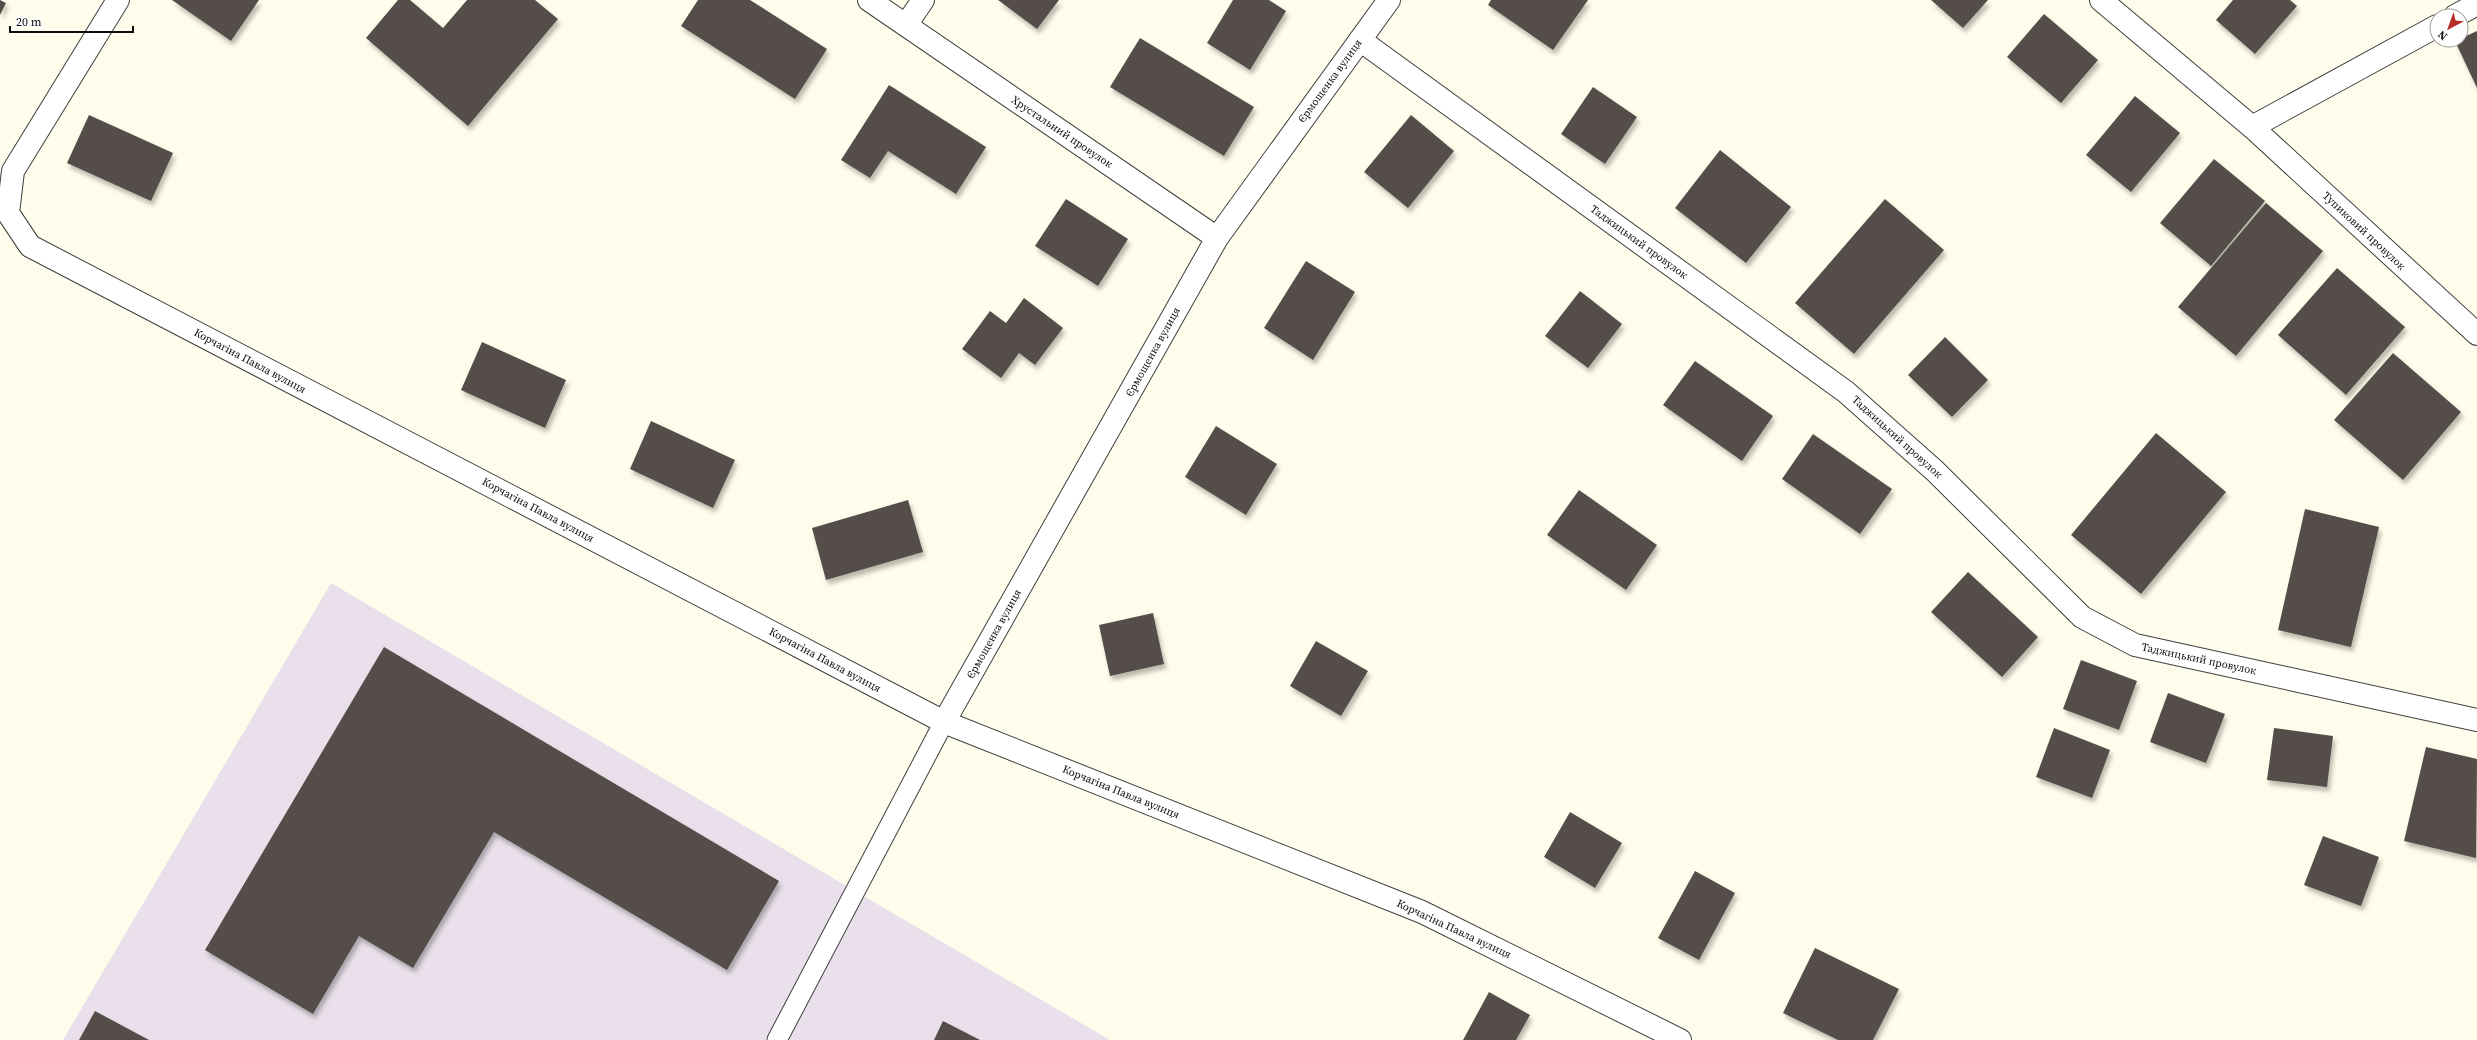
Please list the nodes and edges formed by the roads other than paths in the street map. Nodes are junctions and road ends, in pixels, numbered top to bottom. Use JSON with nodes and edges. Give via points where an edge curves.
{"nodes":[{"id":1,"x":118,"y":0,"type":"edge"},
{"id":2,"x":869,"y":0,"type":"edge"},
{"id":3,"x":923,"y":0,"type":"edge"},
{"id":4,"x":1389,"y":0,"type":"edge"},
{"id":5,"x":2101,"y":0,"type":"edge"},
{"id":6,"x":906,"y":25,"type":"junction"},
{"id":7,"x":2429,"y":30,"type":"edge"},
{"id":8,"x":1360,"y":40,"type":"junction"},
{"id":9,"x":2252,"y":127,"type":"junction"},
{"id":10,"x":1217,"y":238,"type":"junction"},
{"id":11,"x":2477,"y":334,"type":"edge"},
{"id":12,"x":2477,"y":720,"type":"edge"},
{"id":13,"x":944,"y":722,"type":"junction"},
{"id":14,"x":777,"y":1040,"type":"edge"},
{"id":15,"x":1680,"y":1040,"type":"edge"}],
"edges":[{"from":1,"to":13,"type":"street","name":"Корчагіна Павла вулиця","via":[[13,170],[8,213],[30,246]]},
{"from":2,"to":6,"type":"street","name":"Хрустальний провулок"},
{"from":3,"to":6,"type":"street"},
{"from":4,"to":8,"type":"street","name":"Єрмощенка вулиця"},
{"from":5,"to":9,"type":"street","name":"Тупиковий провулок"},
{"from":6,"to":10,"type":"street","name":"Хрустальний провулок"},
{"from":7,"to":9,"type":"street"},
{"from":8,"to":10,"type":"street","name":"Єрмощенка вулиця"},
{"from":8,"to":12,"type":"street","name":"Таджицький провулок","via":[[1846,392],[1935,470],[2082,617],[2135,645]]},
{"from":9,"to":11,"type":"street","name":"Тупиковий провулок"},
{"from":10,"to":13,"type":"street","name":"Єрмощенка вулиця"},
{"from":13,"to":14,"type":"lane"},
{"from":13,"to":15,"type":"street","name":"Корчагіна Павла вулиця","via":[[1422,912]]}]}
